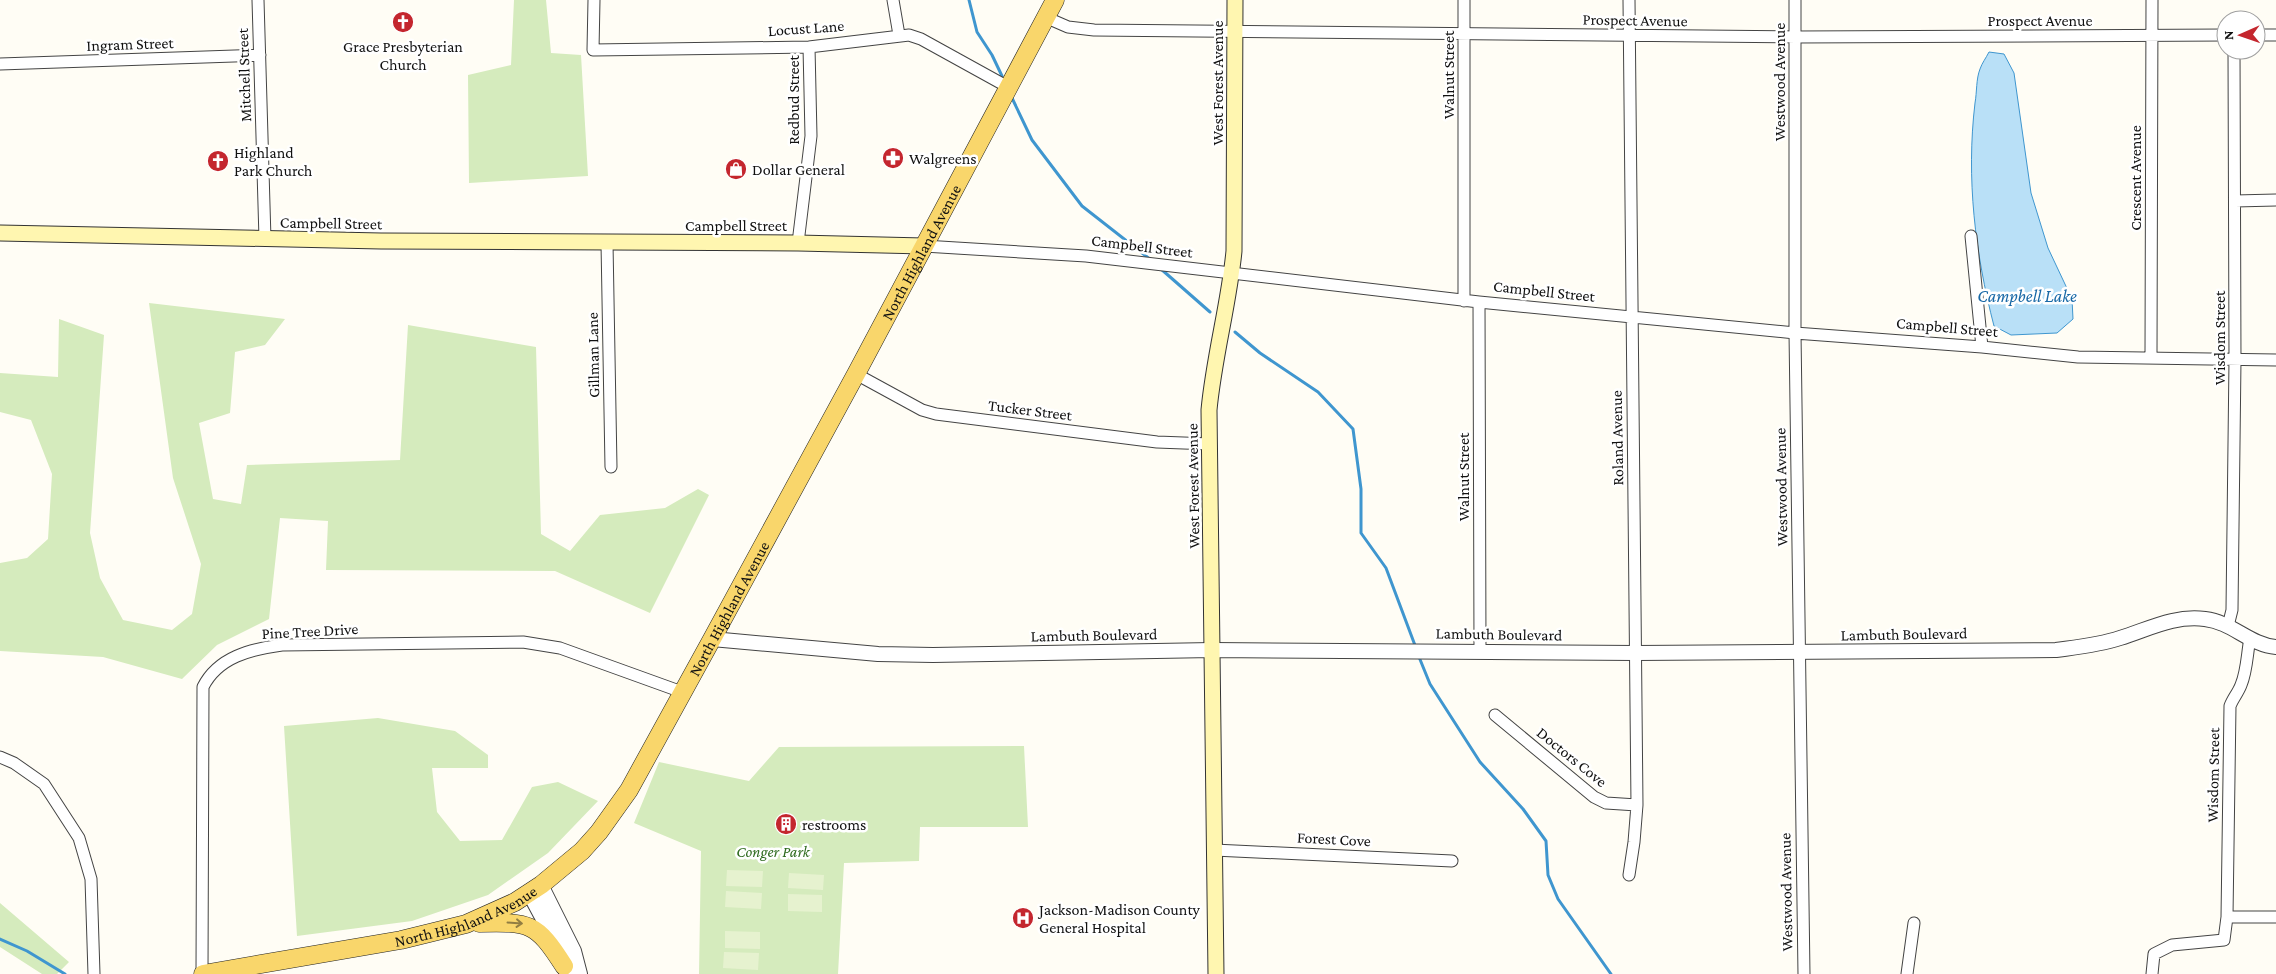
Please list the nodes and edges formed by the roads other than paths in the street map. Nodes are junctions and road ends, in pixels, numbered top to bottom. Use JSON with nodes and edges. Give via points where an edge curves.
{"nodes":[{"id":1,"x":258,"y":0,"type":"edge"},
{"id":2,"x":594,"y":0,"type":"edge"},
{"id":3,"x":893,"y":0,"type":"edge"},
{"id":4,"x":1054,"y":0,"type":"edge"},
{"id":5,"x":1235,"y":0,"type":"edge"},
{"id":6,"x":1464,"y":0,"type":"edge"},
{"id":7,"x":1629,"y":0,"type":"edge"},
{"id":8,"x":1796,"y":0,"type":"edge"},
{"id":9,"x":2152,"y":0,"type":"edge"},
{"id":10,"x":1046,"y":17,"type":"junction"},
{"id":11,"x":1234,"y":31,"type":"junction"},
{"id":12,"x":1464,"y":34,"type":"junction"},
{"id":13,"x":900,"y":35,"type":"junction"},
{"id":14,"x":2216,"y":35,"type":"edge"},
{"id":15,"x":1630,"y":36,"type":"junction"},
{"id":16,"x":2152,"y":36,"type":"junction"},
{"id":17,"x":1796,"y":37,"type":"junction"},
{"id":18,"x":809,"y":47,"type":"junction"},
{"id":19,"x":260,"y":55,"type":"junction"},
{"id":20,"x":2234,"y":60,"type":"edge"},
{"id":21,"x":0,"y":64,"type":"edge"},
{"id":22,"x":1006,"y":91,"type":"junction"},
{"id":23,"x":2276,"y":200,"type":"edge"},
{"id":24,"x":2235,"y":201,"type":"junction"},
{"id":25,"x":0,"y":233,"type":"edge"},
{"id":26,"x":1971,"y":236,"type":"dead end"},
{"id":27,"x":264,"y":239,"type":"junction"},
{"id":28,"x":607,"y":243,"type":"junction"},
{"id":29,"x":798,"y":243,"type":"junction"},
{"id":30,"x":924,"y":246,"type":"junction"},
{"id":31,"x":1232,"y":275,"type":"junction"},
{"id":32,"x":1464,"y":301,"type":"junction"},
{"id":33,"x":1479,"y":302,"type":"junction"},
{"id":34,"x":1631,"y":317,"type":"junction"},
{"id":35,"x":1795,"y":333,"type":"junction"},
{"id":36,"x":1982,"y":347,"type":"junction"},
{"id":37,"x":2151,"y":357,"type":"junction"},
{"id":38,"x":2235,"y":360,"type":"junction"},
{"id":39,"x":2276,"y":360,"type":"edge"},
{"id":40,"x":856,"y":374,"type":"junction"},
{"id":41,"x":1210,"y":444,"type":"junction"},
{"id":42,"x":611,"y":467,"type":"dead end"},
{"id":43,"x":2228,"y":626,"type":"junction"},
{"id":44,"x":712,"y":638,"type":"junction"},
{"id":45,"x":2250,"y":638,"type":"junction"},
{"id":46,"x":2276,"y":647,"type":"edge"},
{"id":47,"x":1212,"y":650,"type":"junction"},
{"id":48,"x":1480,"y":651,"type":"junction"},
{"id":49,"x":1798,"y":652,"type":"junction"},
{"id":50,"x":1636,"y":653,"type":"junction"},
{"id":51,"x":682,"y":692,"type":"junction"},
{"id":52,"x":1495,"y":714,"type":"dead end"},
{"id":53,"x":0,"y":757,"type":"edge"},
{"id":54,"x":1637,"y":805,"type":"junction"},
{"id":55,"x":1214,"y":850,"type":"junction"},
{"id":56,"x":1452,"y":861,"type":"dead end"},
{"id":57,"x":1629,"y":875,"type":"dead end"},
{"id":58,"x":535,"y":889,"type":"junction"},
{"id":59,"x":2227,"y":917,"type":"junction"},
{"id":60,"x":2276,"y":917,"type":"edge"},
{"id":61,"x":1914,"y":923,"type":"dead end"},
{"id":62,"x":466,"y":924,"type":"junction"},
{"id":63,"x":566,"y":970,"type":"edge"},
{"id":64,"x":94,"y":974,"type":"edge"},
{"id":65,"x":202,"y":974,"type":"edge"},
{"id":66,"x":580,"y":974,"type":"edge"},
{"id":67,"x":1216,"y":974,"type":"edge"},
{"id":68,"x":1804,"y":974,"type":"edge"},
{"id":69,"x":1907,"y":974,"type":"edge"},
{"id":70,"x":2152,"y":974,"type":"edge"}],
"edges":[{"from":1,"to":19,"type":"street","name":"Mitchell Street"},
{"from":2,"to":18,"type":"street","name":"Locust Lane","via":[[593,50]]},
{"from":3,"to":13,"type":"street"},
{"from":4,"to":10,"type":"main road","name":"North Highland Avenue"},
{"from":5,"to":11,"type":"main road","name":"West Forest Avenue"},
{"from":6,"to":12,"type":"street","name":"Walnut Street"},
{"from":7,"to":15,"type":"street","name":"Roland Avenue"},
{"from":8,"to":17,"type":"street","name":"Westwood Avenue"},
{"from":9,"to":16,"type":"street","name":"Crescent Avenue"},
{"from":10,"to":11,"type":"street","name":"Prospect Avenue","via":[[1068,27],[1094,30]]},
{"from":10,"to":22,"type":"main road","name":"North Highland Avenue"},
{"from":11,"to":12,"type":"street","name":"Prospect Avenue"},
{"from":11,"to":31,"type":"main road","name":"West Forest Avenue"},
{"from":12,"to":15,"type":"street","name":"Prospect Avenue"},
{"from":12,"to":32,"type":"street","name":"Walnut Street"},
{"from":13,"to":18,"type":"street","name":"Locust Lane"},
{"from":13,"to":22,"type":"street","name":"Locust Lane","via":[[921,39]]},
{"from":14,"to":16,"type":"street","name":"Prospect Avenue"},
{"from":15,"to":17,"type":"street","name":"Prospect Avenue"},
{"from":15,"to":34,"type":"street","name":"Roland Avenue"},
{"from":16,"to":17,"type":"street","name":"Prospect Avenue"},
{"from":16,"to":37,"type":"street","name":"Crescent Avenue"},
{"from":17,"to":35,"type":"street","name":"Westwood Avenue"},
{"from":18,"to":29,"type":"street","name":"Redbud Street","via":[[811,136]]},
{"from":19,"to":21,"type":"street","name":"Ingram Street"},
{"from":19,"to":27,"type":"street","name":"Mitchell Street"},
{"from":20,"to":24,"type":"street","name":"Wisdom Street"},
{"from":22,"to":30,"type":"main road","name":"North Highland Avenue"},
{"from":23,"to":24,"type":"street"},
{"from":24,"to":38,"type":"street","name":"Wisdom Street"},
{"from":25,"to":27,"type":"main road","name":"Campbell Street"},
{"from":26,"to":36,"type":"street"},
{"from":27,"to":28,"type":"main road","name":"Campbell Street"},
{"from":28,"to":29,"type":"main road","name":"Campbell Street"},
{"from":28,"to":42,"type":"street","name":"Gillman Lane"},
{"from":29,"to":30,"type":"main road","name":"Campbell Street"},
{"from":30,"to":31,"type":"street","name":"Campbell Street","via":[[1068,255]]},
{"from":30,"to":40,"type":"main road","name":"North Highland Avenue"},
{"from":31,"to":32,"type":"street","name":"Campbell Street"},
{"from":31,"to":41,"type":"main road","name":"West Forest Avenue","via":[[1212,382]]},
{"from":32,"to":33,"type":"street","name":"Campbell Street"},
{"from":33,"to":34,"type":"street","name":"Campbell Street"},
{"from":33,"to":48,"type":"street","name":"Walnut Street"},
{"from":34,"to":35,"type":"street","name":"Campbell Street"},
{"from":34,"to":50,"type":"street","name":"Roland Avenue"},
{"from":35,"to":36,"type":"street","name":"Campbell Street"},
{"from":35,"to":49,"type":"street","name":"Westwood Avenue"},
{"from":36,"to":37,"type":"street","name":"Campbell Street","via":[[2078,356]]},
{"from":37,"to":38,"type":"street","name":"Campbell Street"},
{"from":38,"to":39,"type":"street","name":"Campbell Street"},
{"from":38,"to":43,"type":"street","name":"Wisdom Street","via":[[2232,610]]},
{"from":40,"to":41,"type":"street","name":"Tucker Street","via":[[922,410],[936,414],[1157,442]]},
{"from":40,"to":44,"type":"main road","name":"North Highland Avenue"},
{"from":41,"to":47,"type":"main road","name":"West Forest Avenue"},
{"from":43,"to":45,"type":"street","name":"Lambuth Boulevard"},
{"from":43,"to":49,"type":"street","name":"Lambuth Boulevard","via":[[2189,618],[2162,622],[2094,645],[2056,650]]},
{"from":44,"to":47,"type":"street","name":"Lambuth Boulevard","via":[[878,654]]},
{"from":44,"to":51,"type":"main road","name":"North Highland Avenue"},
{"from":45,"to":46,"type":"street","name":"Lambuth Boulevard"},
{"from":45,"to":59,"type":"street","name":"Wisdom Street","via":[[2245,674],[2230,706]]},
{"from":47,"to":48,"type":"street","name":"Lambuth Boulevard"},
{"from":47,"to":55,"type":"main road","name":"West Forest Avenue"},
{"from":48,"to":50,"type":"street","name":"Lambuth Boulevard"},
{"from":49,"to":50,"type":"street","name":"Lambuth Boulevard"},
{"from":49,"to":68,"type":"street","name":"Westwood Avenue"},
{"from":50,"to":54,"type":"street","name":"Roland Avenue"},
{"from":51,"to":58,"type":"main road","name":"North Highland Avenue","via":[[613,814],[582,850]]},
{"from":51,"to":65,"type":"street","name":"Pine Tree Drive","via":[[560,648],[523,642],[282,645],[240,654],[209,674],[203,687]]},
{"from":52,"to":54,"type":"street","name":"Doctors Cove","via":[[1594,797],[1606,803]]},
{"from":53,"to":64,"type":"street","via":[[44,784],[79,838],[91,879]]},
{"from":54,"to":57,"type":"street","name":"Roland Avenue"},
{"from":55,"to":56,"type":"street","name":"Forest Cove"},
{"from":55,"to":67,"type":"main road","name":"West Forest Avenue"},
{"from":58,"to":62,"type":"main road","name":"North Highland Avenue"},
{"from":58,"to":63,"type":"street"},
{"from":58,"to":66,"type":"street","via":[[574,951]]},
{"from":59,"to":60,"type":"street"},
{"from":59,"to":70,"type":"street","name":"Wisdom Street","via":[[2224,940],[2172,945],[2154,954]]},
{"from":61,"to":69,"type":"street"},
{"from":62,"to":63,"type":"main road","one_way":true,"via":[[523,924],[534,929],[549,942]]},
{"from":62,"to":65,"type":"main road","name":"North Highland Avenue","via":[[401,940]]}]}
